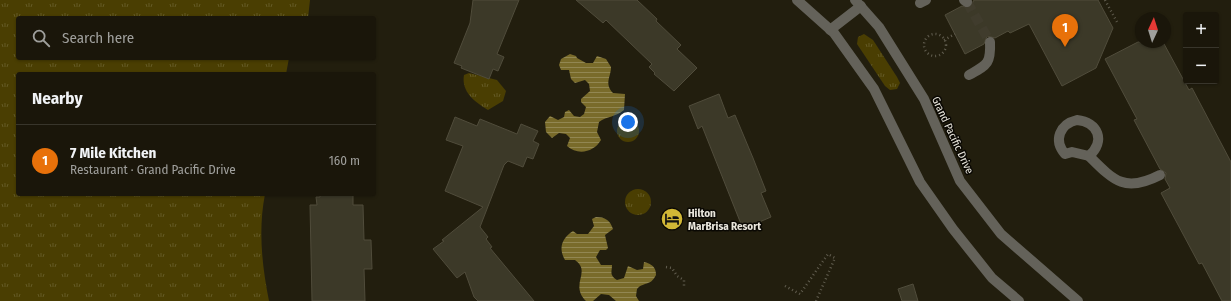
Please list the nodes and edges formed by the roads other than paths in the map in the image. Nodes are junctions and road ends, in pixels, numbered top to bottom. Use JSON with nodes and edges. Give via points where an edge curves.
{"nodes":[{"id":1,"x":797,"y":0,"type":"edge"},
{"id":2,"x":858,"y":3,"type":"edge"},
{"id":3,"x":830,"y":30,"type":"junction"},
{"id":4,"x":990,"y":42,"type":"tunnel mouth"},
{"id":5,"x":969,"y":75,"type":"dead end"},
{"id":6,"x":1089,"y":156,"type":"dead end"},
{"id":7,"x":1160,"y":175,"type":"dead end"},
{"id":8,"x":1019,"y":301,"type":"edge"},
{"id":9,"x":1078,"y":301,"type":"edge"}],
"edges":[{"from":1,"to":3,"type":"street"},
{"from":2,"to":3,"type":"street"},
{"from":2,"to":9,"type":"street","name":"Grand Pacific Drive","via":[[879,27],[924,99],[960,181],[1001,234]]},
{"from":3,"to":8,"type":"street","via":[[874,89],[920,182],[992,278]]},
{"from":4,"to":5,"type":"street","via":[[991,57],[985,66]]},
{"from":6,"to":7,"type":"street","via":[[1118,182],[1132,185]]}]}
